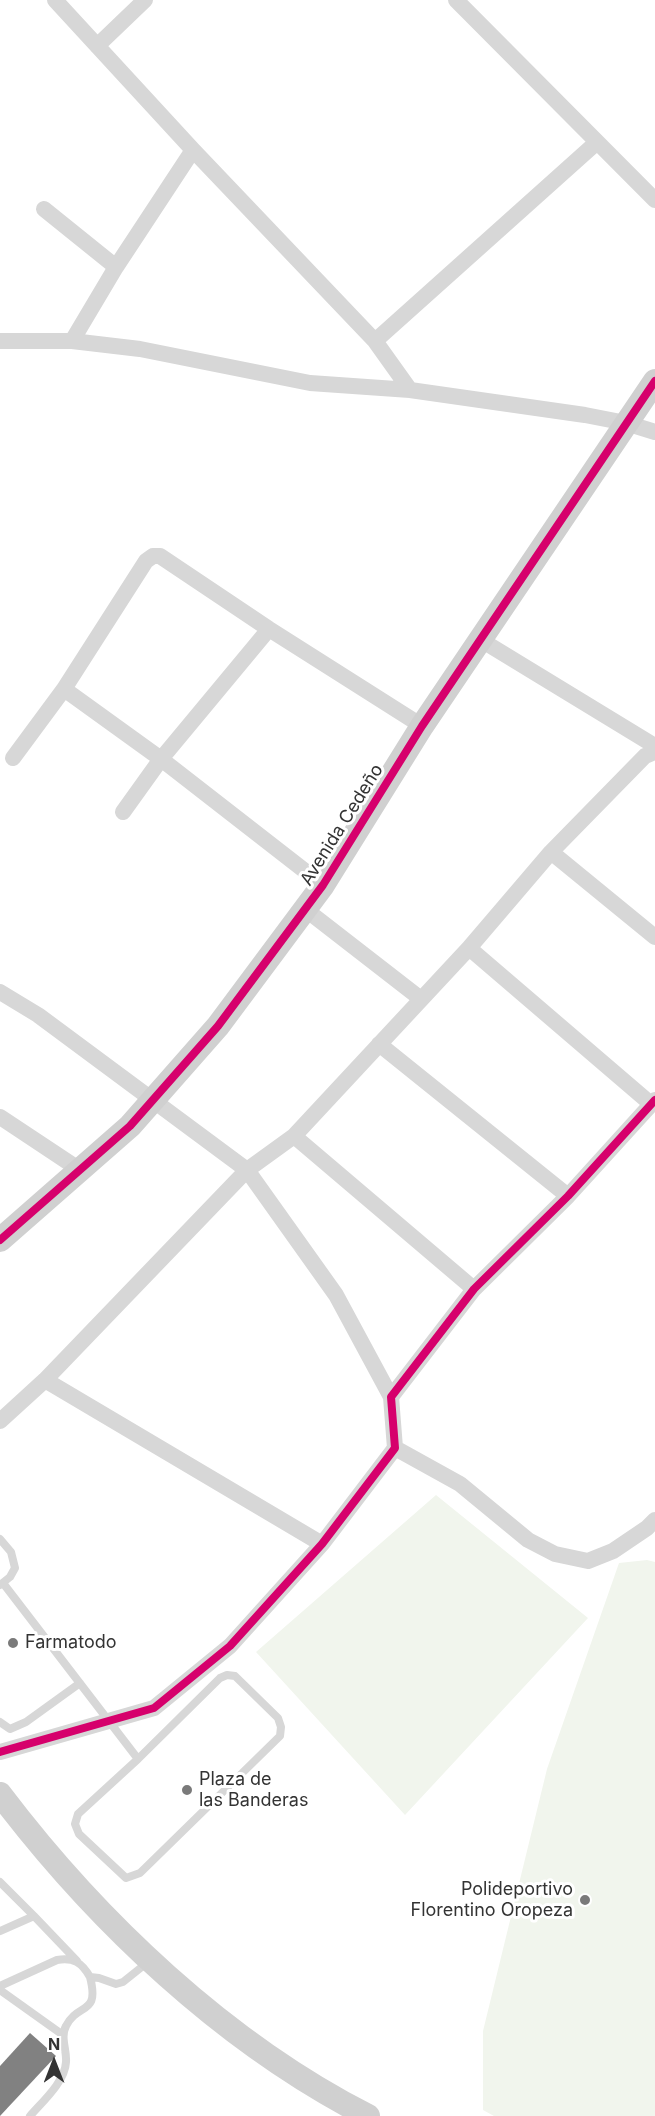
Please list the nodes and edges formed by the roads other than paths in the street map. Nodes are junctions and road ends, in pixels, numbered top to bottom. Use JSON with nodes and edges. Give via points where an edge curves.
{"nodes":[{"id":1,"x":55,"y":0,"type":"edge"},
{"id":2,"x":145,"y":0,"type":"edge"},
{"id":3,"x":456,"y":0,"type":"edge"},
{"id":4,"x":97,"y":46,"type":"junction"},
{"id":5,"x":596,"y":143,"type":"junction"},
{"id":6,"x":193,"y":150,"type":"junction"},
{"id":7,"x":655,"y":200,"type":"edge"},
{"id":8,"x":44,"y":209,"type":"dead end"},
{"id":9,"x":116,"y":267,"type":"junction"},
{"id":10,"x":0,"y":341,"type":"edge"},
{"id":11,"x":72,"y":341,"type":"junction"},
{"id":12,"x":375,"y":341,"type":"junction"},
{"id":13,"x":655,"y":381,"type":"edge"},
{"id":14,"x":410,"y":390,"type":"junction"},
{"id":15,"x":626,"y":423,"type":"junction"},
{"id":16,"x":655,"y":432,"type":"edge"},
{"id":17,"x":269,"y":629,"type":"junction"},
{"id":18,"x":481,"y":640,"type":"junction"},
{"id":19,"x":64,"y":689,"type":"junction"},
{"id":20,"x":422,"y":726,"type":"junction"},
{"id":21,"x":655,"y":746,"type":"edge"},
{"id":22,"x":655,"y":752,"type":"edge"},
{"id":23,"x":13,"y":758,"type":"dead end"},
{"id":24,"x":161,"y":759,"type":"junction"},
{"id":25,"x":123,"y":812,"type":"dead end"},
{"id":26,"x":551,"y":852,"type":"junction"},
{"id":27,"x":323,"y":885,"type":"junction"},
{"id":28,"x":305,"y":909,"type":"junction"},
{"id":29,"x":655,"y":937,"type":"edge"},
{"id":30,"x":469,"y":948,"type":"junction"},
{"id":31,"x":0,"y":992,"type":"edge"},
{"id":32,"x":421,"y":999,"type":"junction"},
{"id":33,"x":379,"y":1044,"type":"junction"},
{"id":34,"x":154,"y":1100,"type":"junction"},
{"id":35,"x":653,"y":1102,"type":"edge"},
{"id":36,"x":0,"y":1117,"type":"edge"},
{"id":37,"x":294,"y":1136,"type":"junction"},
{"id":38,"x":80,"y":1170,"type":"junction"},
{"id":39,"x":247,"y":1170,"type":"junction"},
{"id":40,"x":568,"y":1196,"type":"junction"},
{"id":41,"x":0,"y":1240,"type":"edge"},
{"id":42,"x":474,"y":1289,"type":"junction"},
{"id":43,"x":45,"y":1380,"type":"junction"},
{"id":44,"x":391,"y":1397,"type":"junction"},
{"id":45,"x":0,"y":1421,"type":"edge"},
{"id":46,"x":395,"y":1448,"type":"junction"},
{"id":47,"x":652,"y":1526,"type":"edge"},
{"id":48,"x":0,"y":1539,"type":"edge"},
{"id":49,"x":322,"y":1544,"type":"junction"},
{"id":50,"x":2,"y":1584,"type":"edge"},
{"id":51,"x":80,"y":1683,"type":"junction"},
{"id":52,"x":110,"y":1721,"type":"junction"},
{"id":53,"x":0,"y":1722,"type":"edge"},
{"id":54,"x":0,"y":1752,"type":"edge"},
{"id":55,"x":138,"y":1759,"type":"junction"},
{"id":56,"x":0,"y":1794,"type":"edge"},
{"id":57,"x":0,"y":1882,"type":"edge"},
{"id":58,"x":34,"y":1916,"type":"junction"},
{"id":59,"x":0,"y":1931,"type":"edge"},
{"id":60,"x":151,"y":1960,"type":"junction"},
{"id":61,"x":77,"y":1961,"type":"junction"},
{"id":62,"x":90,"y":1977,"type":"junction"},
{"id":63,"x":0,"y":1986,"type":"edge"},
{"id":64,"x":0,"y":1990,"type":"edge"},
{"id":65,"x":63,"y":2035,"type":"junction"},
{"id":66,"x":30,"y":2116,"type":"edge"},
{"id":67,"x":368,"y":2116,"type":"edge"}],
"edges":[{"from":1,"to":4,"type":"street"},
{"from":2,"to":4,"type":"street"},
{"from":3,"to":5,"type":"street"},
{"from":4,"to":6,"type":"street"},
{"from":5,"to":7,"type":"street"},
{"from":5,"to":12,"type":"street"},
{"from":6,"to":9,"type":"street"},
{"from":6,"to":12,"type":"street"},
{"from":8,"to":9,"type":"street"},
{"from":9,"to":11,"type":"street"},
{"from":10,"to":11,"type":"street"},
{"from":11,"to":14,"type":"street","via":[[140,349],[310,383]]},
{"from":12,"to":14,"type":"street"},
{"from":13,"to":15,"type":"street","name":"Avenida Cedeño"},
{"from":14,"to":15,"type":"street"},
{"from":15,"to":16,"type":"street"},
{"from":15,"to":18,"type":"street","name":"Avenida Cedeño"},
{"from":17,"to":19,"type":"street","via":[[160,556],[153,556],[146,561]]},
{"from":17,"to":20,"type":"street"},
{"from":17,"to":24,"type":"street"},
{"from":18,"to":20,"type":"street","name":"Avenida Cedeño"},
{"from":18,"to":21,"type":"street"},
{"from":19,"to":23,"type":"street"},
{"from":19,"to":24,"type":"street"},
{"from":20,"to":27,"type":"street","name":"Avenida Cedeño"},
{"from":22,"to":26,"type":"street","via":[[645,756]]},
{"from":24,"to":25,"type":"street"},
{"from":24,"to":27,"type":"street"},
{"from":26,"to":29,"type":"street"},
{"from":26,"to":30,"type":"street"},
{"from":27,"to":28,"type":"street","name":"Avenida Cedeño"},
{"from":28,"to":32,"type":"street"},
{"from":28,"to":34,"type":"street","name":"Avenida Cedeño","via":[[218,1026]]},
{"from":30,"to":32,"type":"street"},
{"from":30,"to":35,"type":"street"},
{"from":31,"to":34,"type":"street"},
{"from":32,"to":33,"type":"street"},
{"from":33,"to":37,"type":"street"},
{"from":33,"to":40,"type":"street"},
{"from":34,"to":38,"type":"street","name":"Avenida Cedeño"},
{"from":34,"to":39,"type":"street"},
{"from":35,"to":40,"type":"street"},
{"from":36,"to":38,"type":"street"},
{"from":37,"to":39,"type":"street"},
{"from":37,"to":42,"type":"street"},
{"from":38,"to":41,"type":"street","name":"Avenida Cedeño"},
{"from":39,"to":43,"type":"street"},
{"from":39,"to":44,"type":"street","via":[[336,1295]]},
{"from":40,"to":42,"type":"street"},
{"from":42,"to":44,"type":"street"},
{"from":43,"to":45,"type":"street"},
{"from":43,"to":49,"type":"street"},
{"from":44,"to":46,"type":"street"},
{"from":46,"to":47,"type":"street","via":[[460,1484],[528,1540],[555,1554],[588,1561],[613,1551]]},
{"from":46,"to":49,"type":"street"},
{"from":48,"to":50,"type":"lane","via":[[15,1568]]},
{"from":49,"to":52,"type":"street","via":[[230,1646],[154,1708]]},
{"from":50,"to":51,"type":"lane"},
{"from":51,"to":52,"type":"lane"},
{"from":51,"to":53,"type":"lane","via":[[26,1722],[10,1729]]},
{"from":52,"to":54,"type":"street"},
{"from":52,"to":55,"type":"lane"},
{"from":55,"to":55,"type":"lane","via":[[227,1675],[235,1676],[278,1718],[281,1727],[280,1736],[140,1872],[126,1878],[79,1834],[75,1824],[78,1814]]},
{"from":56,"to":60,"type":"street","via":[[90,1900]]},
{"from":57,"to":58,"type":"lane"},
{"from":58,"to":59,"type":"lane"},
{"from":58,"to":61,"type":"lane"},
{"from":60,"to":62,"type":"lane","via":[[117,1984]]},
{"from":60,"to":67,"type":"street","via":[[263,2052]]},
{"from":61,"to":62,"type":"lane"},
{"from":61,"to":63,"type":"lane","via":[[57,1960]]},
{"from":62,"to":65,"type":"lane","via":[[93,2000],[70,2019]]},
{"from":64,"to":65,"type":"lane"},
{"from":65,"to":66,"type":"lane","via":[[63,2073]]}]}
